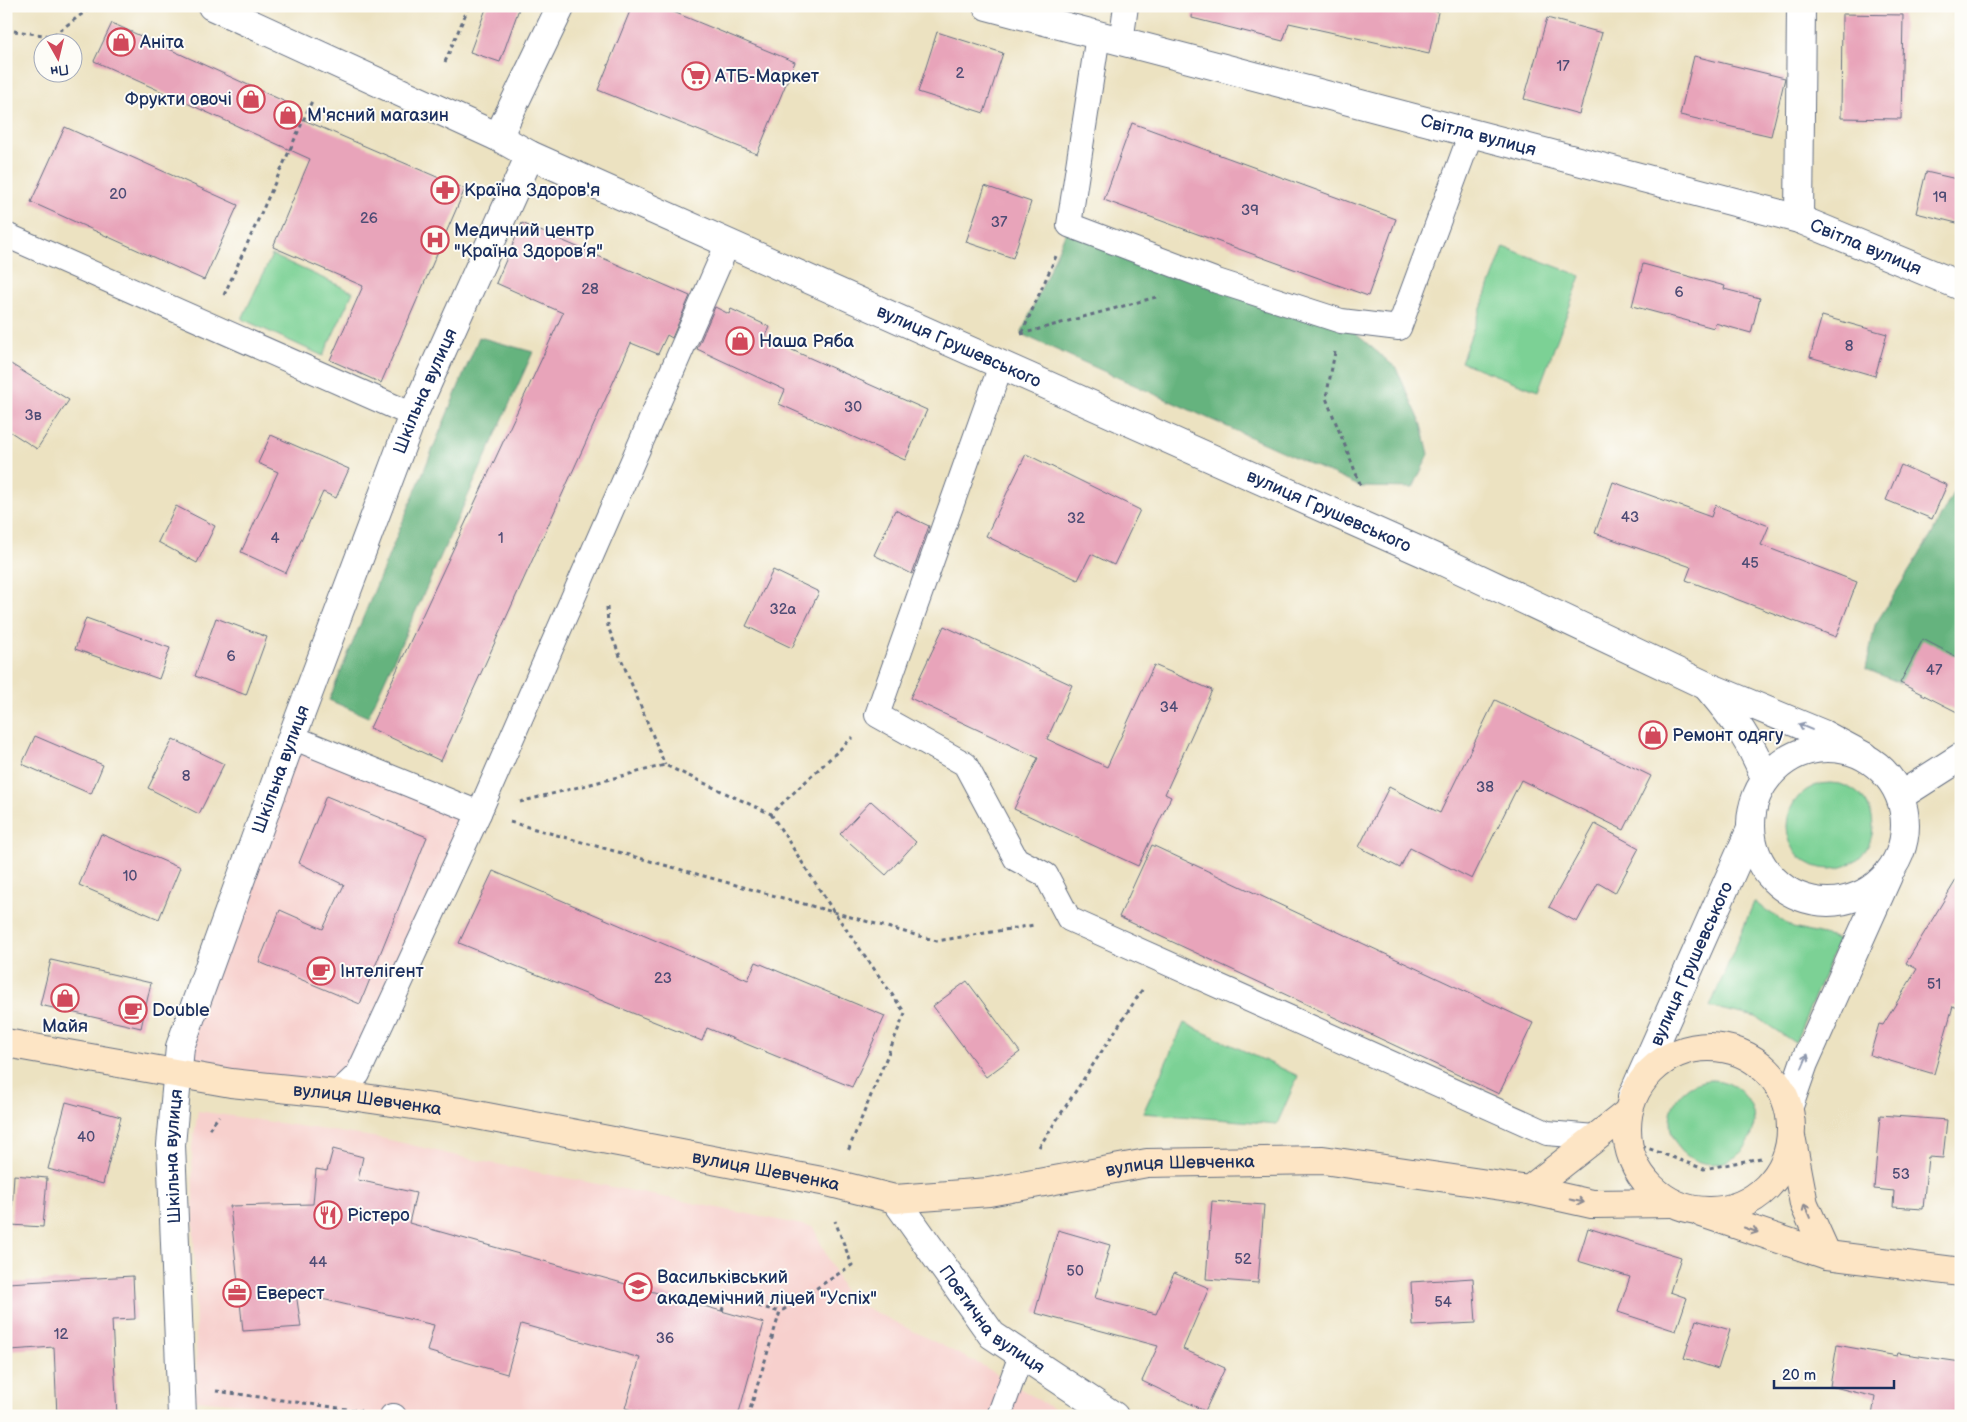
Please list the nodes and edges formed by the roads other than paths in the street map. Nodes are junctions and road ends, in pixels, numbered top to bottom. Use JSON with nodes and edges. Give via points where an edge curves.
{"nodes":[{"id":1,"x":212,"y":6,"type":"edge"},
{"id":2,"x":561,"y":6,"type":"edge"},
{"id":3,"x":988,"y":6,"type":"edge"},
{"id":4,"x":1126,"y":6,"type":"edge"},
{"id":5,"x":1801,"y":6,"type":"edge"},
{"id":6,"x":1109,"y":38,"type":"junction"},
{"id":7,"x":1471,"y":134,"type":"junction"},
{"id":8,"x":498,"y":137,"type":"junction"},
{"id":9,"x":530,"y":155,"type":"junction"},
{"id":10,"x":1799,"y":219,"type":"junction"},
{"id":11,"x":6,"y":235,"type":"edge"},
{"id":12,"x":728,"y":243,"type":"junction"},
{"id":13,"x":1961,"y":286,"type":"edge"},
{"id":14,"x":1001,"y":365,"type":"junction"},
{"id":15,"x":413,"y":415,"type":"junction"},
{"id":16,"x":1707,"y":686,"type":"junction"},
{"id":17,"x":292,"y":737,"type":"junction"},
{"id":18,"x":1864,"y":756,"type":"junction"},
{"id":19,"x":1961,"y":757,"type":"edge"},
{"id":20,"x":1765,"y":779,"type":"junction"},
{"id":21,"x":1900,"y":796,"type":"junction"},
{"id":22,"x":479,"y":812,"type":"junction"},
{"id":23,"x":1750,"y":829,"type":"junction"},
{"id":24,"x":1891,"y":870,"type":"junction"},
{"id":25,"x":6,"y":1043,"type":"edge"},
{"id":26,"x":179,"y":1073,"type":"junction"},
{"id":27,"x":337,"y":1094,"type":"junction"},
{"id":28,"x":1630,"y":1105,"type":"junction"},
{"id":29,"x":1789,"y":1106,"type":"junction"},
{"id":30,"x":1595,"y":1138,"type":"junction"},
{"id":31,"x":1789,"y":1144,"type":"junction"},
{"id":32,"x":1529,"y":1190,"type":"junction"},
{"id":33,"x":895,"y":1199,"type":"junction"},
{"id":34,"x":1681,"y":1205,"type":"junction"},
{"id":35,"x":1827,"y":1256,"type":"junction"},
{"id":36,"x":1961,"y":1272,"type":"edge"},
{"id":37,"x":1021,"y":1355,"type":"junction"},
{"id":38,"x":181,"y":1404,"type":"edge"},
{"id":39,"x":999,"y":1416,"type":"edge"},
{"id":40,"x":1114,"y":1416,"type":"edge"}],
"edges":[{"from":1,"to":8,"type":"street","name":"вулиця Грушевського"},
{"from":2,"to":8,"type":"street"},
{"from":3,"to":6,"type":"street","name":"Світла вулиця"},
{"from":4,"to":6,"type":"lane"},
{"from":5,"to":10,"type":"street"},
{"from":6,"to":7,"type":"street","name":"Світла вулиця"},
{"from":6,"to":7,"type":"lane","via":[[1069,226],[1216,281],[1341,321],[1399,328]]},
{"from":7,"to":10,"type":"street","name":"Світла вулиця"},
{"from":8,"to":9,"type":"street","name":"вулиця Грушевського"},
{"from":9,"to":12,"type":"street","name":"вулиця Грушевського"},
{"from":9,"to":15,"type":"street","name":"Шкільна вулиця"},
{"from":10,"to":13,"type":"street","name":"Світла вулиця"},
{"from":11,"to":15,"type":"lane"},
{"from":12,"to":14,"type":"street","name":"вулиця Грушевського"},
{"from":12,"to":22,"type":"lane"},
{"from":14,"to":16,"type":"street","name":"вулиця Грушевського","via":[[1440,560]]},
{"from":14,"to":30,"type":"lane","via":[[877,715],[965,764],[1016,859],[1046,875],[1069,919],[1547,1134]]},
{"from":15,"to":17,"type":"street","name":"Шкільна вулиця"},
{"from":18,"to":16,"type":"street","name":"вулиця Грушевського","one_way":true,"via":[[1824,734]]},
{"from":16,"to":20,"type":"street","name":"вулиця Грушевського","via":[[1742,731],[1757,756]]},
{"from":17,"to":22,"type":"lane"},
{"from":17,"to":26,"type":"street","name":"Шкільна вулиця","via":[[180,1047]]},
{"from":18,"to":20,"type":"street","via":[[1838,748],[1811,749],[1786,760]]},
{"from":18,"to":21,"type":"street","via":[[1886,773]]},
{"from":19,"to":21,"type":"street"},
{"from":20,"to":23,"type":"street","via":[[1754,803]]},
{"from":21,"to":24,"type":"street","via":[[1906,822],[1902,847]]},
{"from":22,"to":27,"type":"lane","via":[[358,1074]]},
{"from":23,"to":24,"type":"street","via":[[1757,855],[1772,878],[1794,894],[1819,902],[1846,900],[1871,889]]},
{"from":23,"to":28,"type":"street","name":"вулиця Грушевського"},
{"from":29,"to":24,"type":"street","one_way":true,"via":[[1804,1063]]},
{"from":25,"to":26,"type":"main road","name":"вулиця Шевченка"},
{"from":26,"to":27,"type":"main road","name":"вулиця Шевченка","via":[[231,1083]]},
{"from":26,"to":38,"type":"street","name":"Шкільна вулиця","via":[[171,1145]]},
{"from":27,"to":33,"type":"main road","name":"вулиця Шевченка","via":[[461,1112],[828,1182]]},
{"from":28,"to":29,"type":"main road","via":[[1648,1072],[1671,1055],[1699,1046],[1728,1048],[1755,1060],[1776,1080]]},
{"from":28,"to":30,"type":"main road"},
{"from":28,"to":34,"type":"main road","via":[[1628,1140],[1635,1166],[1658,1193]]},
{"from":29,"to":31,"type":"main road"},
{"from":30,"to":32,"type":"main road"},
{"from":31,"to":34,"type":"main road","via":[[1781,1169],[1770,1184],[1742,1204],[1724,1209]]},
{"from":35,"to":31,"type":"main road","one_way":true,"via":[[1804,1204]]},
{"from":32,"to":33,"type":"main road","name":"вулиця Шевченка","via":[[1323,1160],[1148,1163],[989,1192]]},
{"from":32,"to":34,"type":"main road","name":"вулиця Шевченка","one_way":true,"via":[[1592,1204]]},
{"from":33,"to":37,"type":"street","name":"Поетична вулиця","via":[[992,1335]]},
{"from":34,"to":35,"type":"main road","name":"вулиця Шевченка","one_way":true},
{"from":35,"to":36,"type":"main road","name":"вулиця Шевченка"},
{"from":37,"to":39,"type":"lane"},
{"from":37,"to":40,"type":"street","name":"Поетична вулиця"}]}
